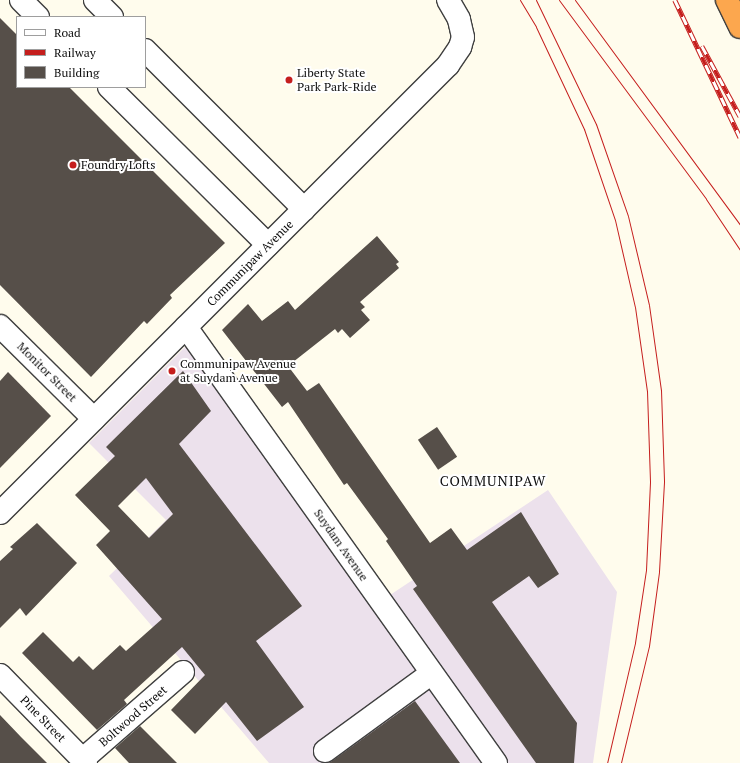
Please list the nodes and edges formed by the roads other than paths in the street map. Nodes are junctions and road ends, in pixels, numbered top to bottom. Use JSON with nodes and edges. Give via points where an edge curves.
{"nodes":[{"id":1,"x":21,"y":0,"type":"edge"},
{"id":2,"x":95,"y":0,"type":"edge"},
{"id":3,"x":448,"y":0,"type":"edge"},
{"id":4,"x":727,"y":0,"type":"edge"},
{"id":5,"x":37,"y":16,"type":"edge"},
{"id":6,"x":111,"y":16,"type":"edge"},
{"id":7,"x":740,"y":27,"type":"edge"},
{"id":8,"x":146,"y":51,"type":"edge"},
{"id":9,"x":109,"y":88,"type":"edge"},
{"id":10,"x":304,"y":209,"type":"junction"},
{"id":11,"x":268,"y":245,"type":"junction"},
{"id":12,"x":0,"y":326,"type":"edge"},
{"id":13,"x":186,"y":327,"type":"junction"},
{"id":14,"x":94,"y":419,"type":"junction"},
{"id":15,"x":0,"y":513,"type":"edge"},
{"id":16,"x":183,"y":672,"type":"dead end"},
{"id":17,"x":432,"y":673,"type":"junction"},
{"id":18,"x":0,"y":675,"type":"edge"},
{"id":19,"x":325,"y":751,"type":"dead end"},
{"id":20,"x":84,"y":761,"type":"edge"},
{"id":21,"x":496,"y":763,"type":"edge"}],
"edges":[{"from":1,"to":5,"type":"street"},
{"from":2,"to":6,"type":"street"},
{"from":3,"to":10,"type":"street","name":"Communipaw Avenue","via":[[459,19],[462,32],[460,47],[455,56]]},
{"from":4,"to":7,"type":"highway"},
{"from":8,"to":10,"type":"street"},
{"from":9,"to":11,"type":"street"},
{"from":10,"to":11,"type":"street","name":"Communipaw Avenue"},
{"from":11,"to":13,"type":"street","name":"Communipaw Avenue"},
{"from":12,"to":14,"type":"street","name":"Monitor Street"},
{"from":13,"to":14,"type":"street","name":"Communipaw Avenue"},
{"from":13,"to":17,"type":"street","name":"Suydam Avenue"},
{"from":14,"to":15,"type":"street","name":"Communipaw Avenue"},
{"from":16,"to":20,"type":"street","name":"Boltwood Street"},
{"from":17,"to":19,"type":"street"},
{"from":17,"to":21,"type":"street","name":"Suydam Avenue"},
{"from":18,"to":20,"type":"street","name":"Pine Street"}]}
